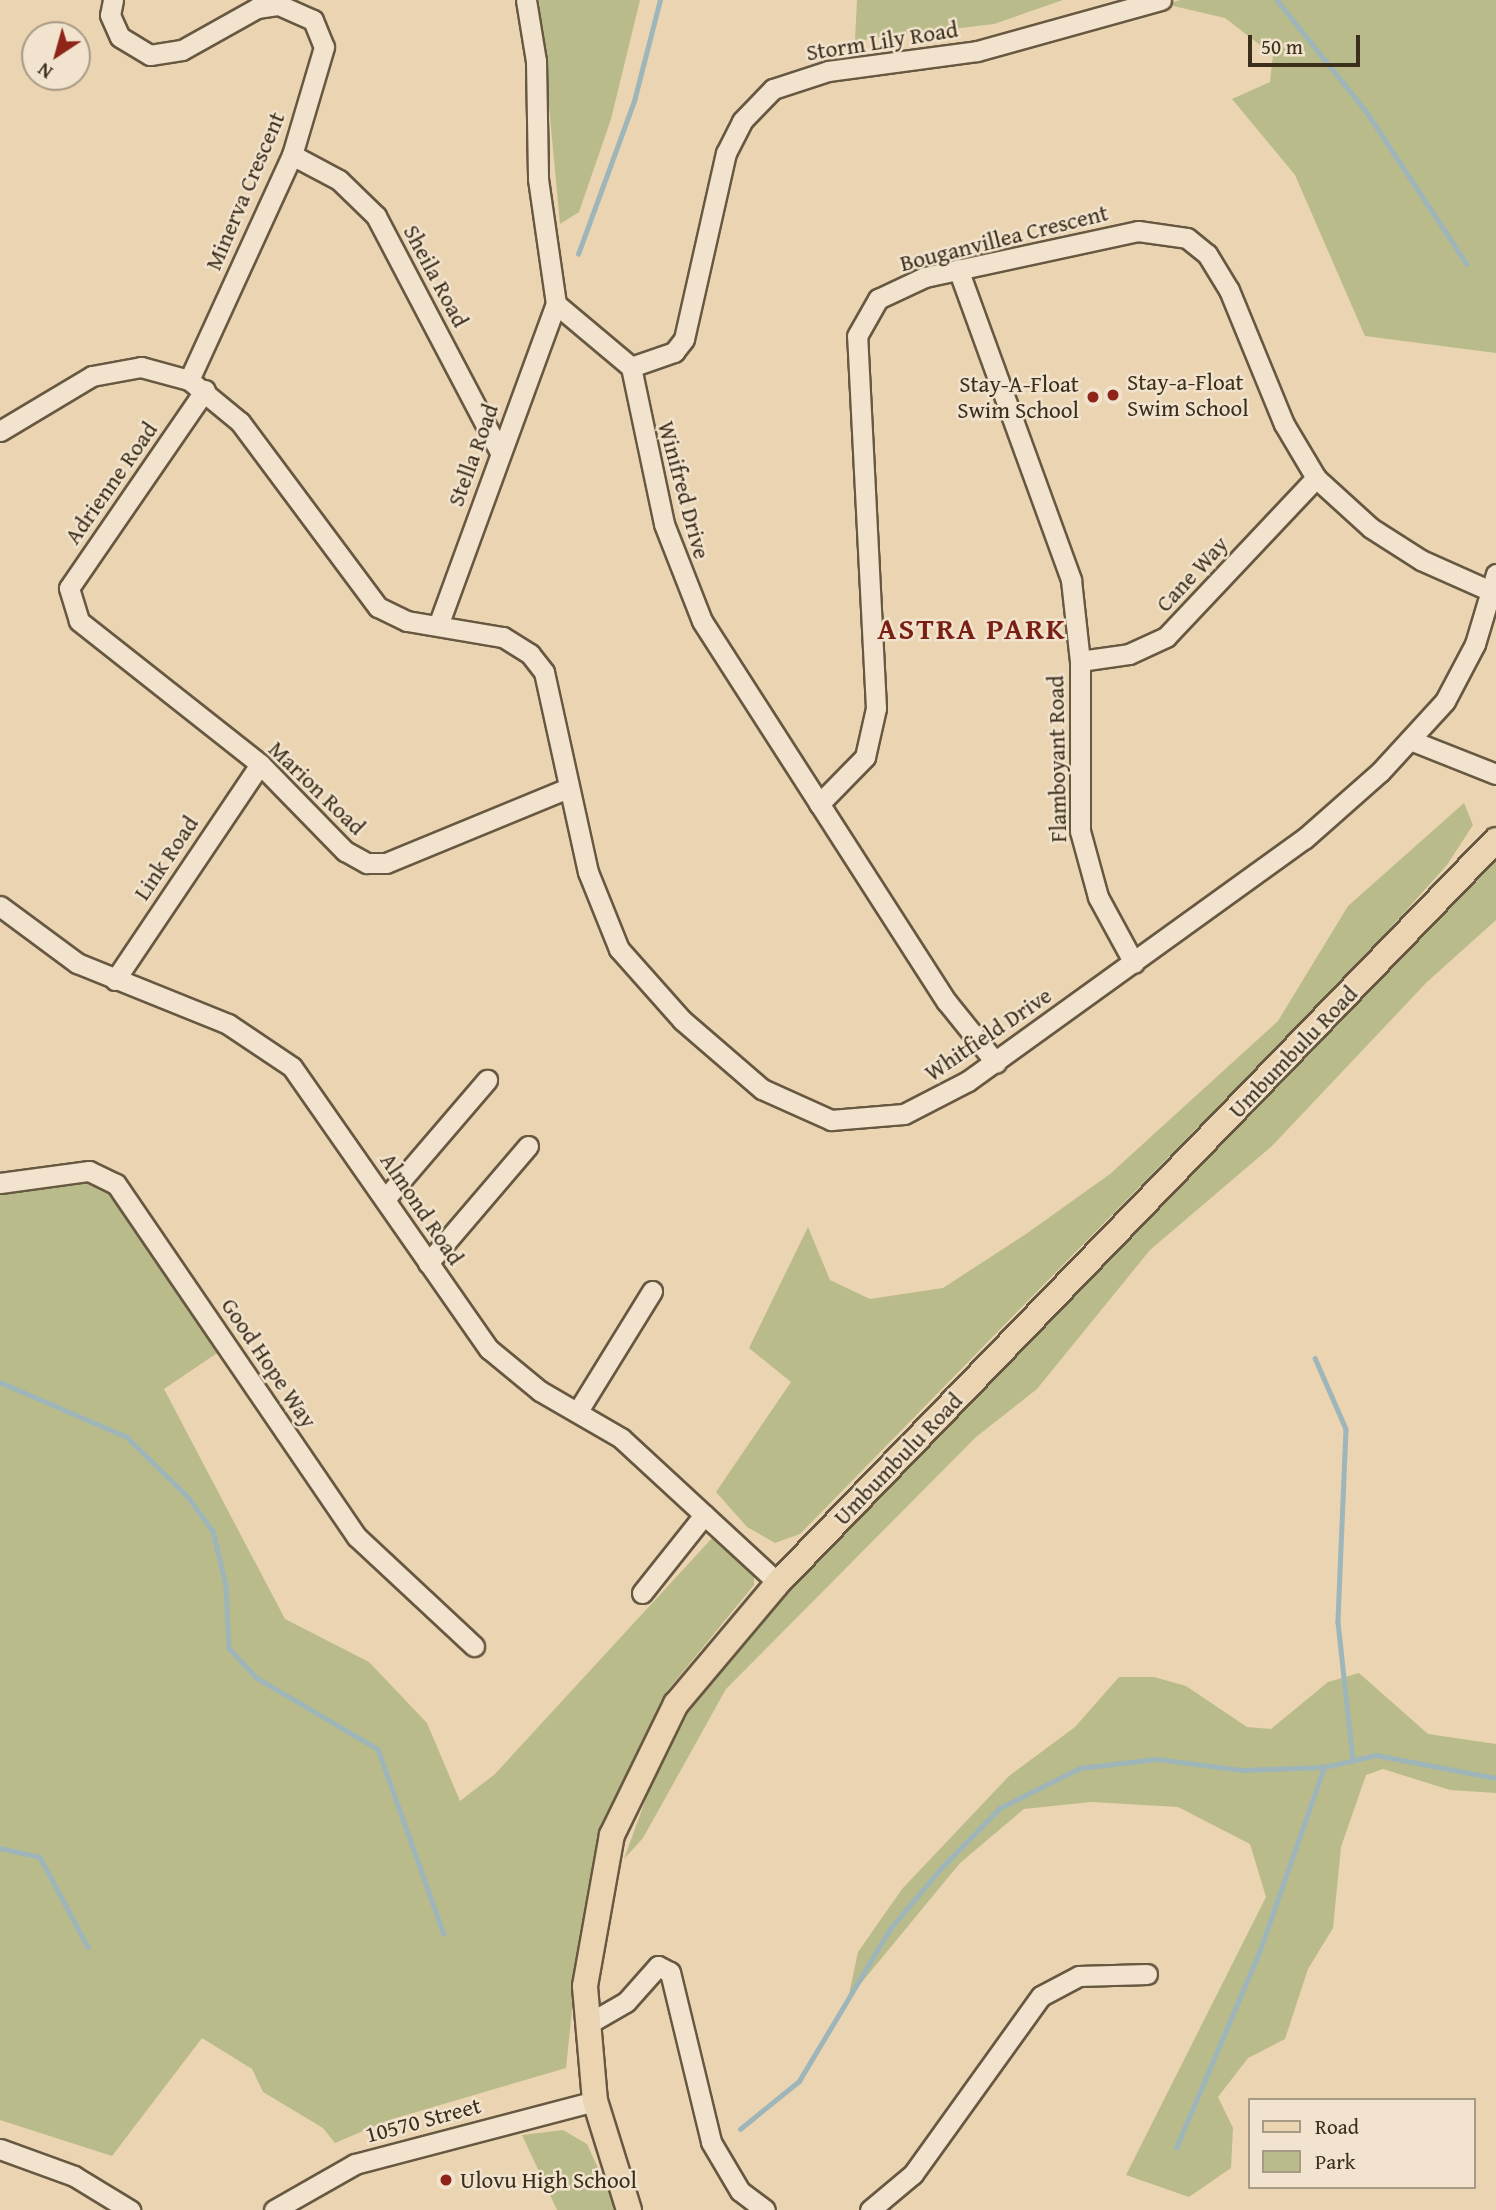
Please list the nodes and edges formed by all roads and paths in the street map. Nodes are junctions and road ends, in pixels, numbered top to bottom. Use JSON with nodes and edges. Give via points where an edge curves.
{"nodes":[{"id":1,"x":113,"y":0,"type":"edge"},
{"id":2,"x":526,"y":0,"type":"edge"},
{"id":3,"x":1161,"y":0,"type":"edge"},
{"id":4,"x":292,"y":155,"type":"junction"},
{"id":5,"x":958,"y":269,"type":"junction"},
{"id":6,"x":556,"y":304,"type":"junction"},
{"id":7,"x":631,"y":367,"type":"junction"},
{"id":8,"x":197,"y":385,"type":"junction"},
{"id":9,"x":0,"y":431,"type":"edge"},
{"id":10,"x":500,"y":452,"type":"junction"},
{"id":11,"x":1316,"y":478,"type":"junction"},
{"id":12,"x":1494,"y":583,"type":"edge"},
{"id":13,"x":71,"y":607,"type":"joint"},
{"id":14,"x":439,"y":623,"type":"junction"},
{"id":15,"x":1080,"y":661,"type":"junction"},
{"id":16,"x":1410,"y":740,"type":"junction"},
{"id":17,"x":260,"y":764,"type":"junction"},
{"id":18,"x":1496,"y":774,"type":"edge"},
{"id":19,"x":568,"y":788,"type":"junction"},
{"id":20,"x":819,"y":804,"type":"junction"},
{"id":21,"x":1496,"y":840,"type":"edge"},
{"id":22,"x":0,"y":906,"type":"edge"},
{"id":23,"x":1134,"y":962,"type":"junction"},
{"id":24,"x":115,"y":981,"type":"junction"},
{"id":25,"x":996,"y":1063,"type":"junction"},
{"id":26,"x":487,"y":1080,"type":"dead end"},
{"id":27,"x":528,"y":1146,"type":"dead end"},
{"id":28,"x":0,"y":1182,"type":"edge"},
{"id":29,"x":385,"y":1199,"type":"junction"},
{"id":30,"x":428,"y":1263,"type":"junction"},
{"id":31,"x":652,"y":1291,"type":"dead end"},
{"id":32,"x":578,"y":1411,"type":"junction"},
{"id":33,"x":704,"y":1515,"type":"junction"},
{"id":34,"x":778,"y":1583,"type":"junction"},
{"id":35,"x":642,"y":1593,"type":"dead end"},
{"id":36,"x":474,"y":1646,"type":"dead end"},
{"id":37,"x":1147,"y":1974,"type":"dead end"},
{"id":38,"x":586,"y":2025,"type":"junction"},
{"id":39,"x":595,"y":2101,"type":"junction"},
{"id":40,"x":0,"y":2149,"type":"edge"},
{"id":41,"x":130,"y":2210,"type":"edge"},
{"id":42,"x":274,"y":2210,"type":"edge"},
{"id":43,"x":629,"y":2210,"type":"edge"},
{"id":44,"x":765,"y":2210,"type":"edge"},
{"id":45,"x":870,"y":2210,"type":"edge"}],
"edges":[{"from":1,"to":4,"type":"street","name":"Minerva Crescent","via":[[110,15],[120,37],[150,55],[166,56],[257,8],[279,5],[306,14],[324,47]]},
{"from":2,"to":6,"type":"street","via":[[536,61],[538,179]]},
{"from":3,"to":7,"type":"street","name":"Storm Lily Road","via":[[977,51],[828,71],[773,89],[742,121],[726,153],[684,339],[674,352]]},
{"from":4,"to":8,"type":"street","name":"Minerva Crescent"},
{"from":4,"to":10,"type":"street","name":"Sheila Road","via":[[339,180],[376,216]]},
{"from":5,"to":11,"type":"street","name":"Bouganvillea Crescent","via":[[1138,231],[1187,238],[1207,254],[1229,290],[1284,424]]},
{"from":5,"to":15,"type":"street","name":"Flamboyant Road","via":[[1051,514],[1071,580]]},
{"from":5,"to":20,"type":"street","name":"Bouganvillea Crescent","via":[[878,299],[856,336],[876,708],[865,757]]},
{"from":6,"to":7,"type":"street"},
{"from":6,"to":10,"type":"street","name":"Stella Road"},
{"from":7,"to":20,"type":"street","name":"Winifred Drive","via":[[678,569],[702,621]]},
{"from":8,"to":9,"type":"street","via":[[141,367],[92,376]]},
{"from":8,"to":13,"type":"street","name":"Adrienne Road","via":[[73,581]]},
{"from":8,"to":14,"type":"street","name":"Whitfield Drive","via":[[240,422],[378,607],[407,621]]},
{"from":10,"to":14,"type":"street","name":"Stella Road"},
{"from":11,"to":12,"type":"street","name":"Bouganvillea Crescent","via":[[1371,528],[1421,560]]},
{"from":11,"to":15,"type":"street","name":"Cane Way","via":[[1166,638],[1129,654]]},
{"from":12,"to":16,"type":"street","name":"Whitfield Drive","via":[[1458,680]]},
{"from":13,"to":17,"type":"street","name":"Marion Road","via":[[89,630]]},
{"from":14,"to":19,"type":"street","name":"Whitfield Drive","via":[[503,637],[537,663]]},
{"from":15,"to":23,"type":"street","name":"Flamboyant Road","via":[[1080,831],[1098,897]]},
{"from":16,"to":18,"type":"street"},
{"from":16,"to":23,"type":"street","name":"Whitfield Drive","via":[[1304,839]]},
{"from":17,"to":19,"type":"street","name":"Marion Road","via":[[345,850],[367,863],[386,863]]},
{"from":17,"to":24,"type":"street","name":"Link Road"},
{"from":19,"to":25,"type":"street","name":"Whitfield Drive","via":[[598,908],[619,948],[682,1020],[774,1097],[831,1120],[872,1120],[933,1101]]},
{"from":20,"to":25,"type":"street","name":"Winifred Drive","via":[[947,1002]]},
{"from":21,"to":34,"type":"main road","name":"Umbumbulu Road"},
{"from":22,"to":24,"type":"street","name":"Almond Road","via":[[60,953]]},
{"from":23,"to":25,"type":"street","name":"Whitfield Drive"},
{"from":24,"to":29,"type":"street","name":"Almond Road","via":[[228,1024],[271,1049],[314,1092]]},
{"from":26,"to":29,"type":"street"},
{"from":27,"to":30,"type":"street"},
{"from":28,"to":36,"type":"street","name":"Good Hope Way","via":[[89,1171],[116,1184],[357,1537]]},
{"from":29,"to":30,"type":"street","name":"Almond Road"},
{"from":30,"to":32,"type":"street","name":"Almond Road","via":[[489,1349]]},
{"from":31,"to":32,"type":"street"},
{"from":32,"to":33,"type":"street","name":"Almond Road","via":[[639,1452]]},
{"from":33,"to":34,"type":"street","name":"Almond Road"},
{"from":33,"to":35,"type":"street"},
{"from":34,"to":38,"type":"main road","name":"Umbumbulu Road","via":[[676,1704],[636,1774],[603,1869],[589,1951]]},
{"from":37,"to":45,"type":"street","via":[[1079,1976],[1041,1996],[914,2174]]},
{"from":38,"to":39,"type":"main road","name":"Umbumbulu Road"},
{"from":38,"to":44,"type":"street","via":[[626,2002],[658,1966],[670,1972],[711,2141],[740,2191]]},
{"from":39,"to":42,"type":"street","name":"10570 Street","via":[[355,2164]]},
{"from":39,"to":43,"type":"main road","name":"Umbumbulu Road"},
{"from":40,"to":41,"type":"street","via":[[74,2175]]}]}
